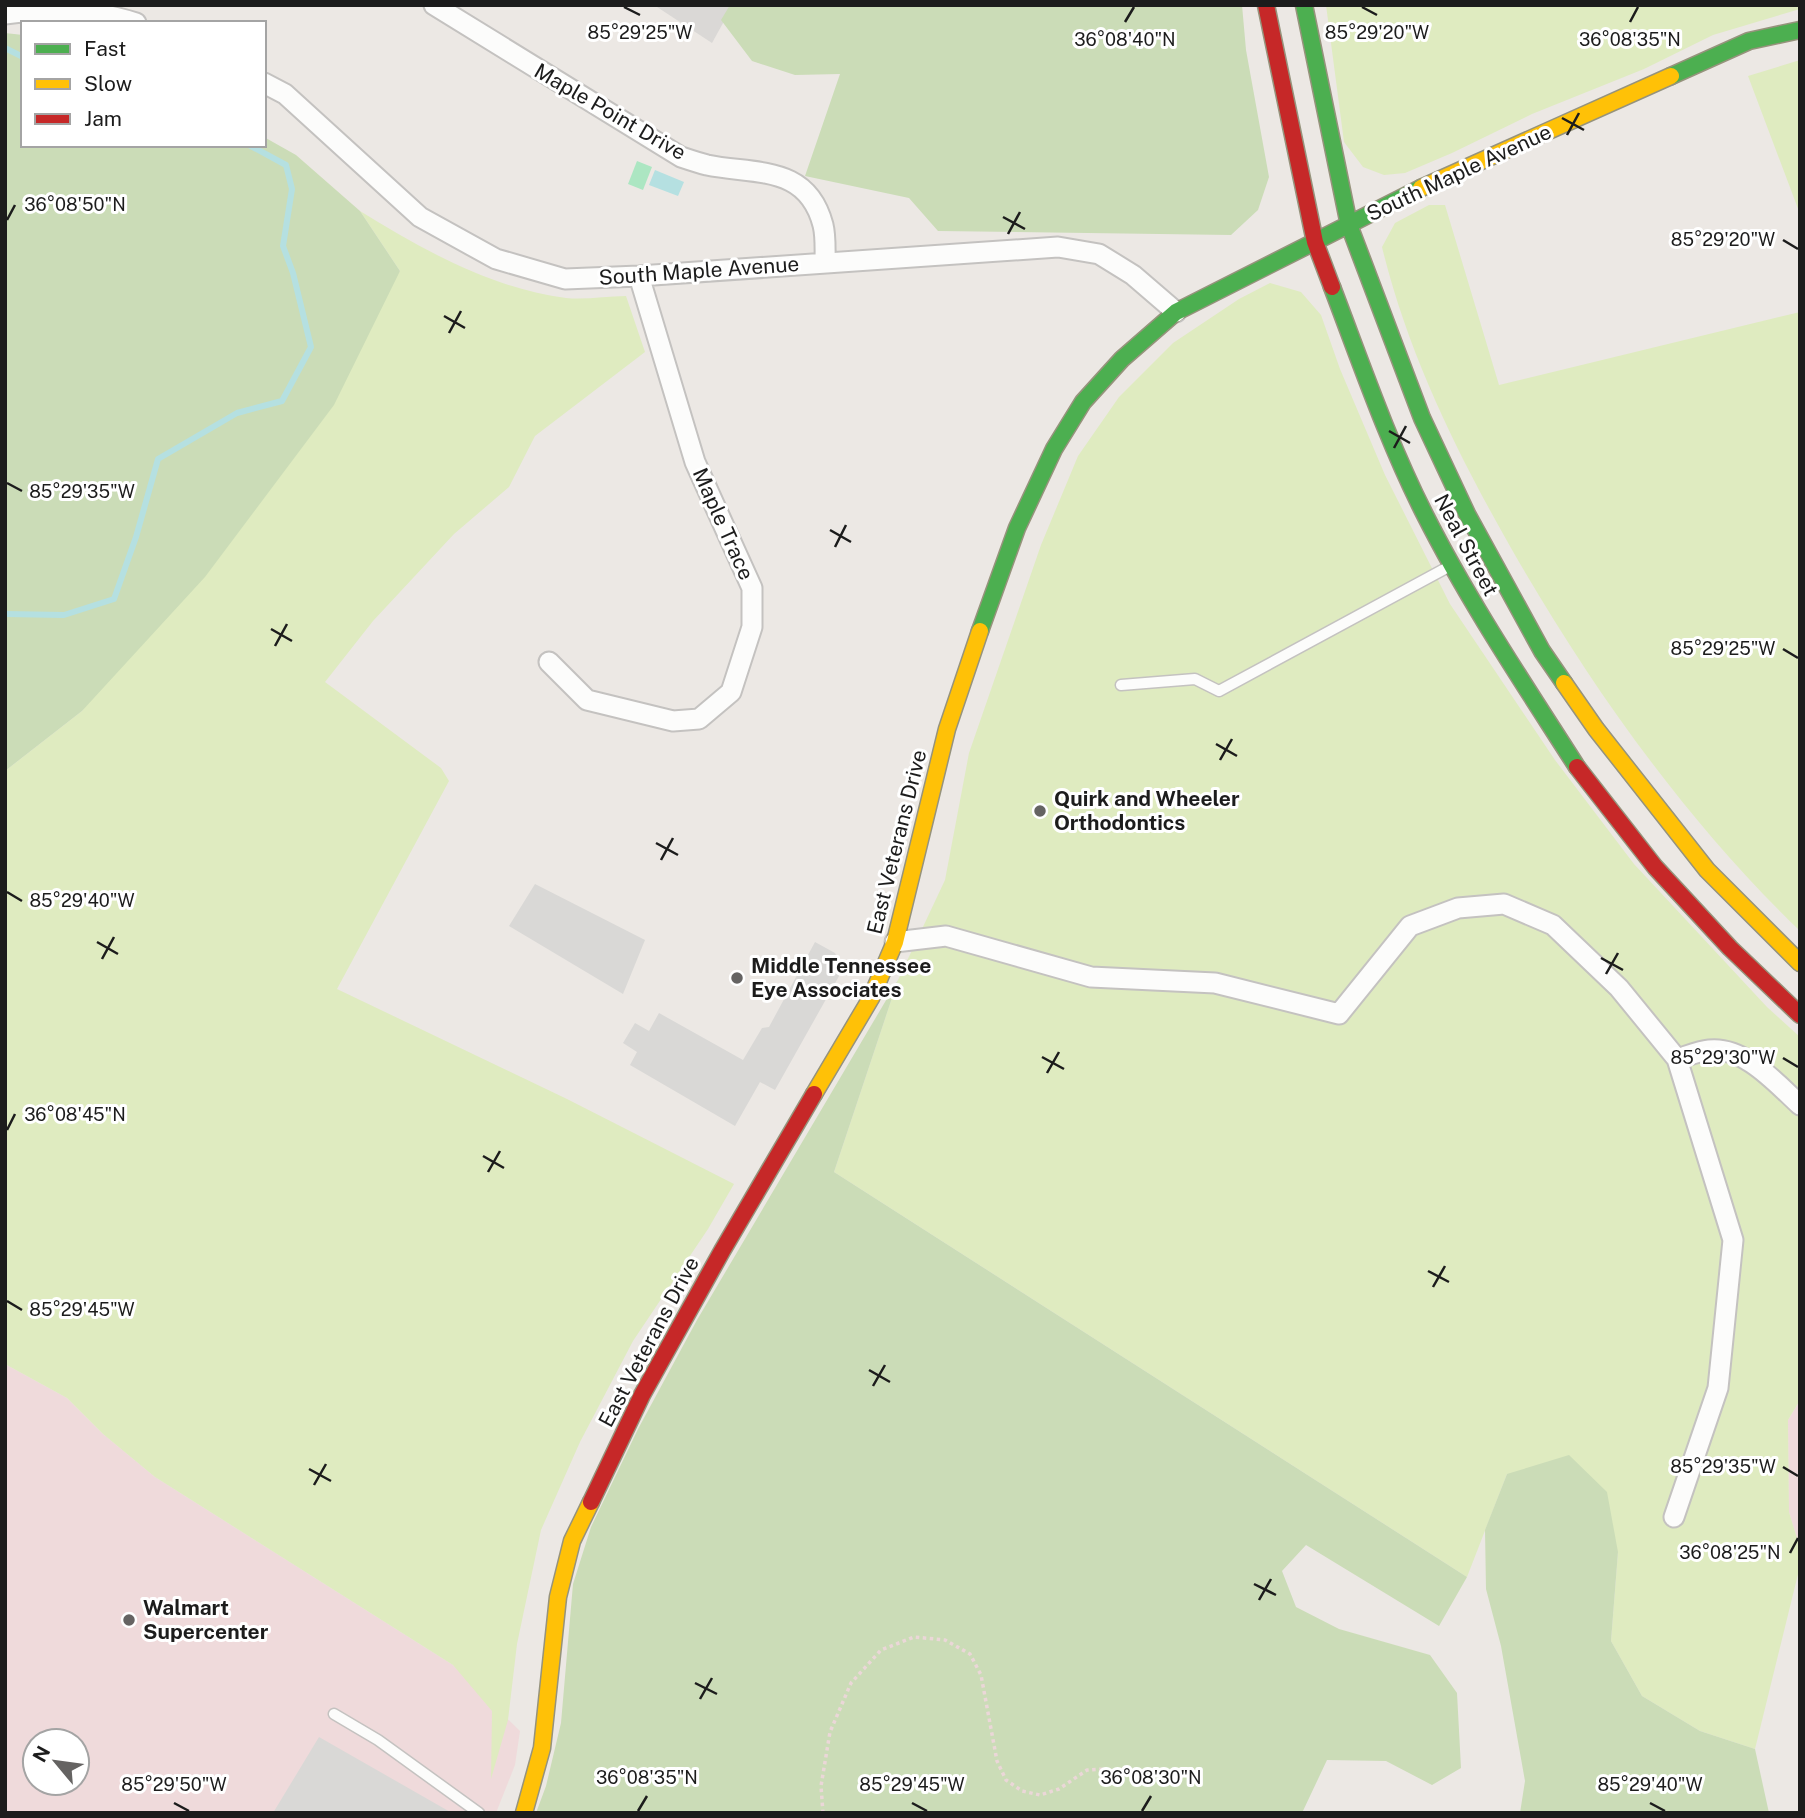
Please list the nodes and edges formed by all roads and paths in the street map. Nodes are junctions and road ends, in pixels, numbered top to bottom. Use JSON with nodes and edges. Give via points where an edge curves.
{"nodes":[{"id":1,"x":434,"y":5,"type":"edge"},
{"id":2,"x":1266,"y":5,"type":"edge"},
{"id":3,"x":1304,"y":5,"type":"edge"},
{"id":4,"x":5,"y":14,"type":"edge"},
{"id":5,"x":130,"y":21,"type":"edge"},
{"id":6,"x":1800,"y":30,"type":"edge"},
{"id":7,"x":266,"y":84,"type":"edge"},
{"id":8,"x":1349,"y":225,"type":"junction"},
{"id":9,"x":1315,"y":242,"type":"junction"},
{"id":10,"x":825,"y":263,"type":"junction"},
{"id":11,"x":639,"y":276,"type":"junction"},
{"id":12,"x":1176,"y":312,"type":"junction"},
{"id":13,"x":1452,"y":565,"type":"junction"},
{"id":14,"x":549,"y":662,"type":"dead end"},
{"id":15,"x":1121,"y":685,"type":"dead end"},
{"id":16,"x":895,"y":942,"type":"junction"},
{"id":17,"x":1800,"y":962,"type":"edge"},
{"id":18,"x":1800,"y":1015,"type":"edge"},
{"id":19,"x":1677,"y":1059,"type":"junction"},
{"id":20,"x":1800,"y":1105,"type":"edge"},
{"id":21,"x":1674,"y":1517,"type":"dead end"},
{"id":22,"x":334,"y":1714,"type":"dead end"},
{"id":23,"x":1105,"y":1769,"type":"dead end"},
{"id":24,"x":480,"y":1813,"type":"edge"},
{"id":25,"x":524,"y":1813,"type":"edge"},
{"id":26,"x":823,"y":1813,"type":"edge"}],
"edges":[{"from":1,"to":10,"type":"street","name":"Maple Point Drive","via":[[681,157],[773,173],[796,185],[816,206],[823,227]]},
{"from":2,"to":9,"type":"street","name":"Neal Street"},
{"from":3,"to":8,"type":"street","name":"Neal Street"},
{"from":4,"to":5,"type":"street","via":[[43,9],[113,15]]},
{"from":6,"to":8,"type":"street","name":"South Maple Avenue","via":[[1749,41],[1450,174]]},
{"from":7,"to":11,"type":"street","name":"South Maple Avenue","via":[[285,94],[420,217],[496,259],[565,279]]},
{"from":8,"to":9,"type":"street","name":"South Maple Avenue"},
{"from":8,"to":17,"type":"street","name":"Neal Street","via":[[1422,418],[1467,514],[1542,651],[1707,870]]},
{"from":9,"to":12,"type":"street","name":"East Veterans Drive"},
{"from":9,"to":13,"type":"street","name":"Neal Street","via":[[1375,401]]},
{"from":10,"to":11,"type":"street","name":"South Maple Avenue"},
{"from":10,"to":12,"type":"street","name":"South Maple Avenue","via":[[1058,247],[1099,254],[1133,275]]},
{"from":11,"to":14,"type":"street","name":"Maple Trace","via":[[695,461],[752,588],[752,627],[731,692],[699,719],[673,721],[587,700]]},
{"from":12,"to":16,"type":"street","name":"East Veterans Drive","via":[[1122,359],[1083,402],[1054,449],[1017,528],[947,729]]},
{"from":13,"to":15,"type":"lane","via":[[1219,691],[1195,679]]},
{"from":13,"to":18,"type":"street","name":"Neal Street","via":[[1586,781],[1655,867]]},
{"from":16,"to":19,"type":"street","via":[[946,936],[1091,977],[1215,983],[1339,1014],[1410,926],[1458,908],[1504,904],[1553,925],[1619,988]]},
{"from":16,"to":25,"type":"street","name":"East Veterans Drive","via":[[871,998],[642,1395],[572,1541],[558,1597],[542,1748]]},
{"from":19,"to":20,"type":"street","via":[[1710,1049],[1735,1054]]},
{"from":19,"to":21,"type":"street","via":[[1733,1240],[1718,1388]]},
{"from":22,"to":24,"type":"lane"},
{"from":23,"to":26,"type":"path","via":[[1087,1770],[1059,1789],[1040,1795],[1014,1786],[997,1761],[981,1675],[970,1654],[945,1640],[914,1637],[881,1650],[851,1683],[830,1732],[821,1786]]}]}
